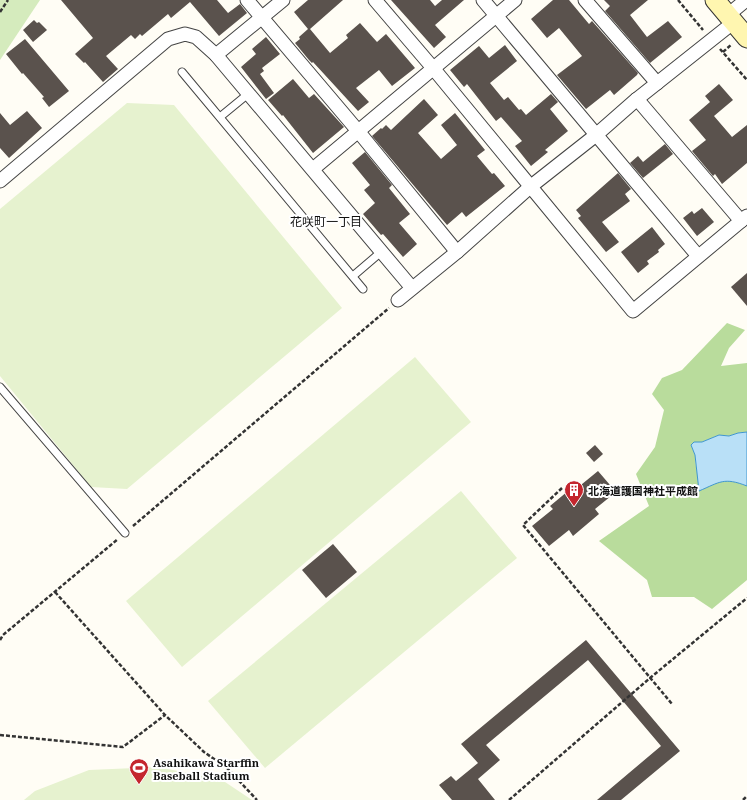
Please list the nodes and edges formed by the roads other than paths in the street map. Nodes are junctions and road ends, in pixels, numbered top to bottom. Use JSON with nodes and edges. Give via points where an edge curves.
{"nodes":[{"id":1,"x":247,"y":0,"type":"edge"},
{"id":2,"x":283,"y":0,"type":"edge"},
{"id":3,"x":375,"y":0,"type":"edge"},
{"id":4,"x":483,"y":0,"type":"edge"},
{"id":5,"x":515,"y":0,"type":"edge"},
{"id":6,"x":585,"y":0,"type":"edge"},
{"id":7,"x":715,"y":0,"type":"edge"},
{"id":8,"x":746,"y":0,"type":"edge"},
{"id":9,"x":496,"y":16,"type":"junction"},
{"id":10,"x":262,"y":18,"type":"junction"},
{"id":11,"x":731,"y":18,"type":"junction"},
{"id":12,"x":747,"y":38,"type":"edge"},
{"id":13,"x":216,"y":55,"type":"junction"},
{"id":14,"x":433,"y":68,"type":"junction"},
{"id":15,"x":182,"y":72,"type":"dead end"},
{"id":16,"x":657,"y":83,"type":"junction"},
{"id":17,"x":248,"y":94,"type":"junction"},
{"id":18,"x":637,"y":99,"type":"junction"},
{"id":19,"x":220,"y":117,"type":"junction"},
{"id":20,"x":358,"y":131,"type":"junction"},
{"id":21,"x":596,"y":135,"type":"junction"},
{"id":22,"x":313,"y":170,"type":"junction"},
{"id":23,"x":0,"y":180,"type":"edge"},
{"id":24,"x":530,"y":187,"type":"junction"},
{"id":25,"x":744,"y":218,"type":"edge"},
{"id":26,"x":381,"y":252,"type":"junction"},
{"id":27,"x":457,"y":252,"type":"junction"},
{"id":28,"x":698,"y":256,"type":"junction"},
{"id":29,"x":353,"y":276,"type":"junction"},
{"id":30,"x":412,"y":288,"type":"junction"},
{"id":31,"x":363,"y":289,"type":"dead end"},
{"id":32,"x":398,"y":300,"type":"road end"},
{"id":33,"x":0,"y":387,"type":"edge"},
{"id":34,"x":125,"y":533,"type":"road end"}],
"edges":[{"from":1,"to":10,"type":"street"},
{"from":2,"to":10,"type":"street"},
{"from":3,"to":14,"type":"street"},
{"from":4,"to":9,"type":"street"},
{"from":5,"to":9,"type":"street"},
{"from":6,"to":16,"type":"street"},
{"from":7,"to":11,"type":"main road"},
{"from":8,"to":11,"type":"street"},
{"from":9,"to":14,"type":"street"},
{"from":9,"to":21,"type":"street"},
{"from":10,"to":13,"type":"street"},
{"from":10,"to":20,"type":"street"},
{"from":11,"to":12,"type":"main road"},
{"from":11,"to":16,"type":"street"},
{"from":13,"to":17,"type":"street"},
{"from":13,"to":23,"type":"street","via":[[196,37],[185,34],[168,40]]},
{"from":14,"to":20,"type":"street"},
{"from":14,"to":24,"type":"street"},
{"from":15,"to":19,"type":"lane"},
{"from":16,"to":18,"type":"street"},
{"from":17,"to":19,"type":"lane"},
{"from":17,"to":22,"type":"street"},
{"from":18,"to":21,"type":"street"},
{"from":18,"to":25,"type":"street"},
{"from":19,"to":29,"type":"lane"},
{"from":20,"to":22,"type":"street"},
{"from":20,"to":27,"type":"street"},
{"from":21,"to":24,"type":"street"},
{"from":21,"to":28,"type":"street"},
{"from":22,"to":26,"type":"street"},
{"from":24,"to":27,"type":"street"},
{"from":24,"to":28,"type":"street","via":[[633,311]]},
{"from":25,"to":28,"type":"street"},
{"from":26,"to":29,"type":"lane"},
{"from":26,"to":30,"type":"street"},
{"from":27,"to":30,"type":"street"},
{"from":29,"to":31,"type":"lane"},
{"from":30,"to":32,"type":"street"},
{"from":33,"to":34,"type":"lane"}]}
